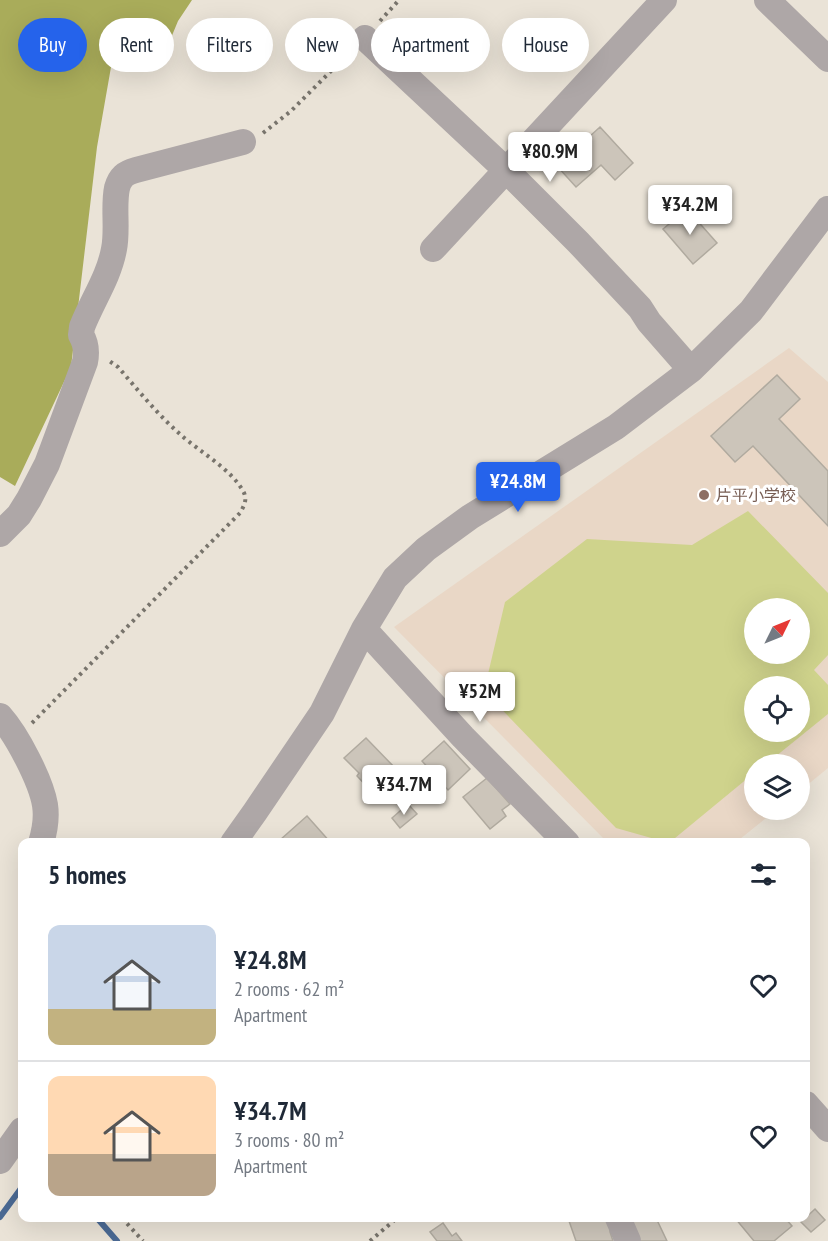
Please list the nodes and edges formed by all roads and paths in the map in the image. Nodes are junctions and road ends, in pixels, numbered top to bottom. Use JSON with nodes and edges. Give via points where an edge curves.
{"nodes":[{"id":1,"x":399,"y":0,"type":"edge"},
{"id":2,"x":664,"y":0,"type":"edge"},
{"id":3,"x":767,"y":0,"type":"edge"},
{"id":4,"x":365,"y":38,"type":"junction"},
{"id":5,"x":828,"y":59,"type":"edge"},
{"id":6,"x":243,"y":142,"type":"joint"},
{"id":7,"x":506,"y":170,"type":"junction"},
{"id":8,"x":828,"y":209,"type":"edge"},
{"id":9,"x":433,"y":249,"type":"dead end"},
{"id":10,"x":86,"y":348,"type":"junction"},
{"id":11,"x":691,"y":370,"type":"junction"},
{"id":12,"x":0,"y":534,"type":"edge"},
{"id":13,"x":364,"y":629,"type":"junction"},
{"id":14,"x":0,"y":716,"type":"edge"},
{"id":15,"x":16,"y":737,"type":"junction"},
{"id":16,"x":42,"y":838,"type":"edge"},
{"id":17,"x":237,"y":838,"type":"edge"},
{"id":18,"x":562,"y":838,"type":"edge"},
{"id":19,"x":810,"y":1109,"type":"edge"},
{"id":20,"x":828,"y":1129,"type":"edge"},
{"id":21,"x":18,"y":1136,"type":"edge"},
{"id":22,"x":0,"y":1161,"type":"edge"},
{"id":23,"x":126,"y":1222,"type":"edge"},
{"id":24,"x":392,"y":1222,"type":"edge"},
{"id":25,"x":620,"y":1222,"type":"edge"},
{"id":26,"x":143,"y":1241,"type":"edge"},
{"id":27,"x":370,"y":1241,"type":"edge"},
{"id":28,"x":628,"y":1241,"type":"edge"}],
"edges":[{"from":1,"to":4,"type":"path"},
{"from":2,"to":7,"type":"street"},
{"from":3,"to":5,"type":"street"},
{"from":4,"to":6,"type":"path","via":[[269,130]]},
{"from":4,"to":7,"type":"street"},
{"from":6,"to":10,"type":"street","via":[[122,176],[116,191],[114,250],[104,282],[82,327]]},
{"from":7,"to":9,"type":"street"},
{"from":7,"to":11,"type":"street","via":[[640,308]]},
{"from":8,"to":11,"type":"street","via":[[751,311]]},
{"from":10,"to":12,"type":"street","via":[[85,362],[47,464],[19,514]]},
{"from":10,"to":15,"type":"path","via":[[117,367],[181,435],[225,470],[245,493],[245,504]]},
{"from":11,"to":13,"type":"street","via":[[616,427],[470,517],[426,549],[395,578]]},
{"from":13,"to":17,"type":"street","via":[[322,713]]},
{"from":13,"to":18,"type":"street"},
{"from":14,"to":15,"type":"street"},
{"from":15,"to":16,"type":"street","via":[[44,798],[46,820]]},
{"from":19,"to":20,"type":"street"},
{"from":21,"to":22,"type":"street"},
{"from":23,"to":26,"type":"path"},
{"from":24,"to":27,"type":"path"},
{"from":25,"to":28,"type":"street"}]}
